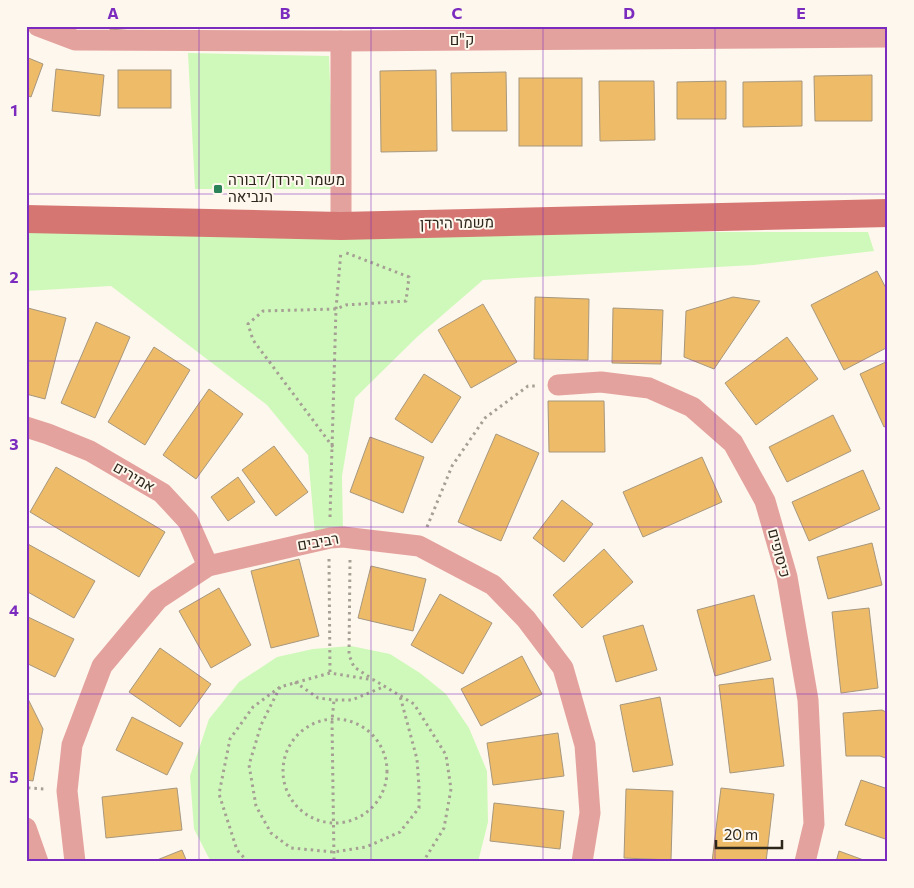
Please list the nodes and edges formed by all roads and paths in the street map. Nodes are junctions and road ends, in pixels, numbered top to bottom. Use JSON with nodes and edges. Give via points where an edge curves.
{"nodes":[{"id":1,"x":38,"y":26,"type":"edge"},
{"id":2,"x":77,"y":33,"type":"edge"},
{"id":3,"x":888,"y":37,"type":"edge"},
{"id":4,"x":341,"y":41,"type":"junction"},
{"id":5,"x":888,"y":213,"type":"edge"},
{"id":6,"x":26,"y":218,"type":"edge"},
{"id":7,"x":341,"y":238,"type":"junction"},
{"id":8,"x":336,"y":309,"type":"junction"},
{"id":9,"x":558,"y":385,"type":"joint"},
{"id":10,"x":26,"y":427,"type":"edge"},
{"id":11,"x":333,"y":447,"type":"junction"},
{"id":12,"x":340,"y":538,"type":"junction"},
{"id":13,"x":419,"y":546,"type":"junction"},
{"id":14,"x":208,"y":566,"type":"junction"},
{"id":15,"x":330,"y":581,"type":"dead end"},
{"id":16,"x":330,"y":673,"type":"junction"},
{"id":17,"x":374,"y":680,"type":"junction"},
{"id":18,"x":295,"y":682,"type":"junction"},
{"id":19,"x":384,"y":686,"type":"junction"},
{"id":20,"x":280,"y":687,"type":"junction"},
{"id":21,"x":400,"y":695,"type":"junction"},
{"id":22,"x":334,"y":700,"type":"junction"},
{"id":23,"x":332,"y":721,"type":"junction"},
{"id":24,"x":29,"y":788,"type":"dead end"},
{"id":25,"x":26,"y":795,"type":"edge"},
{"id":26,"x":333,"y":822,"type":"junction"},
{"id":27,"x":26,"y":828,"type":"edge"},
{"id":28,"x":334,"y":852,"type":"junction"},
{"id":29,"x":334,"y":860,"type":"junction"},
{"id":30,"x":38,"y":862,"type":"edge"},
{"id":31,"x":75,"y":862,"type":"edge"},
{"id":32,"x":248,"y":862,"type":"edge"},
{"id":33,"x":324,"y":862,"type":"edge"},
{"id":34,"x":340,"y":862,"type":"edge"},
{"id":35,"x":423,"y":862,"type":"edge"},
{"id":36,"x":582,"y":862,"type":"edge"},
{"id":37,"x":804,"y":862,"type":"edge"}],
"edges":[{"from":1,"to":2,"type":"street","name":"ק\"ם"},
{"from":2,"to":4,"type":"street","name":"ק\"ם"},
{"from":3,"to":4,"type":"street","name":"ק\"ם"},
{"from":4,"to":7,"type":"street"},
{"from":5,"to":7,"type":"street","name":"משמר הירדן"},
{"from":6,"to":7,"type":"street","name":"משמר הירדן"},
{"from":7,"to":8,"type":"path"},
{"from":7,"to":8,"type":"path","via":[[409,277],[406,301],[346,305]]},
{"from":8,"to":11,"type":"path"},
{"from":8,"to":11,"type":"path","via":[[263,311],[248,324],[253,340]]},
{"from":9,"to":13,"type":"path","via":[[528,386],[485,418],[452,466]]},
{"from":9,"to":37,"type":"street","name":"כיסופים","via":[[601,382],[649,388],[692,407],[733,443],[765,501],[787,577],[808,700],[814,824]]},
{"from":10,"to":14,"type":"street","name":"אמירים","via":[[90,451],[162,493],[188,521]]},
{"from":11,"to":12,"type":"path"},
{"from":12,"to":13,"type":"street","name":"רביבים"},
{"from":12,"to":14,"type":"street","name":"רביבים"},
{"from":12,"to":17,"type":"path","via":[[348,655],[354,667]]},
{"from":13,"to":36,"type":"street","name":"רביבים","via":[[494,585],[526,619],[563,668],[585,745],[590,813]]},
{"from":14,"to":31,"type":"street","name":"רביבים","via":[[158,599],[102,666],[72,745],[67,791]]},
{"from":15,"to":16,"type":"path"},
{"from":16,"to":17,"type":"path"},
{"from":16,"to":18,"type":"path"},
{"from":17,"to":19,"type":"path"},
{"from":18,"to":20,"type":"path"},
{"from":18,"to":22,"type":"path","via":[[318,698]]},
{"from":19,"to":21,"type":"path"},
{"from":19,"to":22,"type":"path","via":[[352,700]]},
{"from":20,"to":28,"type":"path","via":[[260,725],[249,765],[256,806],[271,833],[291,848]]},
{"from":20,"to":32,"type":"path","via":[[253,707],[230,739],[219,794],[237,850]]},
{"from":21,"to":28,"type":"path","via":[[417,759],[419,808],[400,832],[366,847]]},
{"from":21,"to":35,"type":"path","via":[[414,704],[446,756],[451,789],[444,828]]},
{"from":22,"to":23,"type":"path"},
{"from":23,"to":26,"type":"path"},
{"from":23,"to":26,"type":"path","via":[[324,720],[306,727],[291,742],[284,759],[283,775],[287,792],[296,806],[317,821]]},
{"from":23,"to":26,"type":"path","via":[[366,728],[374,735],[384,750],[388,777],[381,798],[364,816]]},
{"from":24,"to":25,"type":"path"},
{"from":26,"to":28,"type":"path"},
{"from":27,"to":30,"type":"street"},
{"from":28,"to":29,"type":"path"},
{"from":29,"to":33,"type":"path"},
{"from":29,"to":34,"type":"path"}]}
